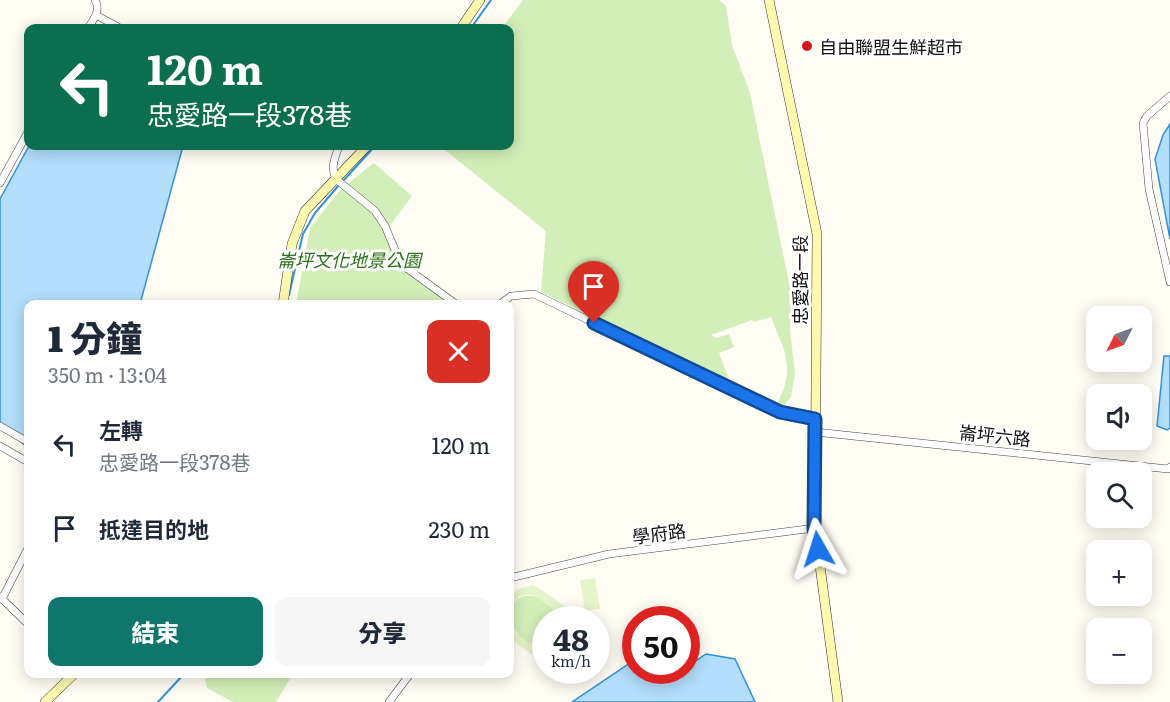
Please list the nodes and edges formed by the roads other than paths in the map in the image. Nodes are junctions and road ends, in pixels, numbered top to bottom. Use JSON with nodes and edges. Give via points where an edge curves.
{"nodes":[{"id":1,"x":95,"y":0,"type":"edge"},
{"id":2,"x":480,"y":0,"type":"edge"},
{"id":3,"x":769,"y":0,"type":"edge"},
{"id":4,"x":96,"y":15,"type":"junction"},
{"id":5,"x":90,"y":24,"type":"edge"},
{"id":6,"x":113,"y":24,"type":"edge"},
{"id":7,"x":464,"y":24,"type":"edge"},
{"id":8,"x":1170,"y":96,"type":"edge"},
{"id":9,"x":24,"y":139,"type":"edge"},
{"id":10,"x":338,"y":150,"type":"edge"},
{"id":11,"x":364,"y":150,"type":"edge"},
{"id":12,"x":339,"y":182,"type":"junction"},
{"id":13,"x":0,"y":183,"type":"edge"},
{"id":14,"x":1170,"y":282,"type":"edge"},
{"id":15,"x":283,"y":300,"type":"edge"},
{"id":16,"x":450,"y":300,"type":"edge"},
{"id":17,"x":506,"y":300,"type":"edge"},
{"id":18,"x":815,"y":419,"type":"junction"},
{"id":19,"x":0,"y":426,"type":"edge"},
{"id":20,"x":815,"y":432,"type":"junction"},
{"id":21,"x":24,"y":440,"type":"edge"},
{"id":22,"x":0,"y":446,"type":"edge"},
{"id":23,"x":24,"y":460,"type":"edge"},
{"id":24,"x":1170,"y":467,"type":"edge"},
{"id":25,"x":814,"y":528,"type":"junction"},
{"id":26,"x":24,"y":555,"type":"edge"},
{"id":27,"x":514,"y":577,"type":"edge"},
{"id":28,"x":1,"y":598,"type":"edge"},
{"id":29,"x":24,"y":620,"type":"edge"},
{"id":30,"x":69,"y":678,"type":"edge"},
{"id":31,"x":407,"y":678,"type":"edge"},
{"id":32,"x":45,"y":702,"type":"edge"},
{"id":33,"x":389,"y":702,"type":"edge"},
{"id":34,"x":838,"y":702,"type":"edge"}],
"edges":[{"from":1,"to":4,"type":"street"},
{"from":2,"to":7,"type":"main road"},
{"from":3,"to":18,"type":"main road","name":"忠愛路一段","via":[[818,234]]},
{"from":4,"to":5,"type":"street"},
{"from":4,"to":6,"type":"street"},
{"from":8,"to":14,"type":"street","via":[[1143,123],[1149,189]]},
{"from":9,"to":13,"type":"street"},
{"from":10,"to":12,"type":"street","via":[[333,172]]},
{"from":11,"to":12,"type":"main road"},
{"from":12,"to":15,"type":"main road","via":[[306,212],[292,244]]},
{"from":12,"to":16,"type":"street","via":[[375,212],[401,264]]},
{"from":17,"to":18,"type":"street","via":[[534,294],[780,412]]},
{"from":18,"to":20,"type":"main road","name":"忠愛路一段"},
{"from":19,"to":21,"type":"street"},
{"from":20,"to":24,"type":"street","name":"崙坪六路"},
{"from":20,"to":25,"type":"main road","name":"忠愛路一段"},
{"from":22,"to":23,"type":"street"},
{"from":25,"to":27,"type":"street","name":"學府路","via":[[609,554]]},
{"from":25,"to":34,"type":"main road","name":"忠愛路一段"},
{"from":26,"to":28,"type":"street"},
{"from":28,"to":29,"type":"street"},
{"from":30,"to":32,"type":"main road"},
{"from":31,"to":33,"type":"street"}]}
